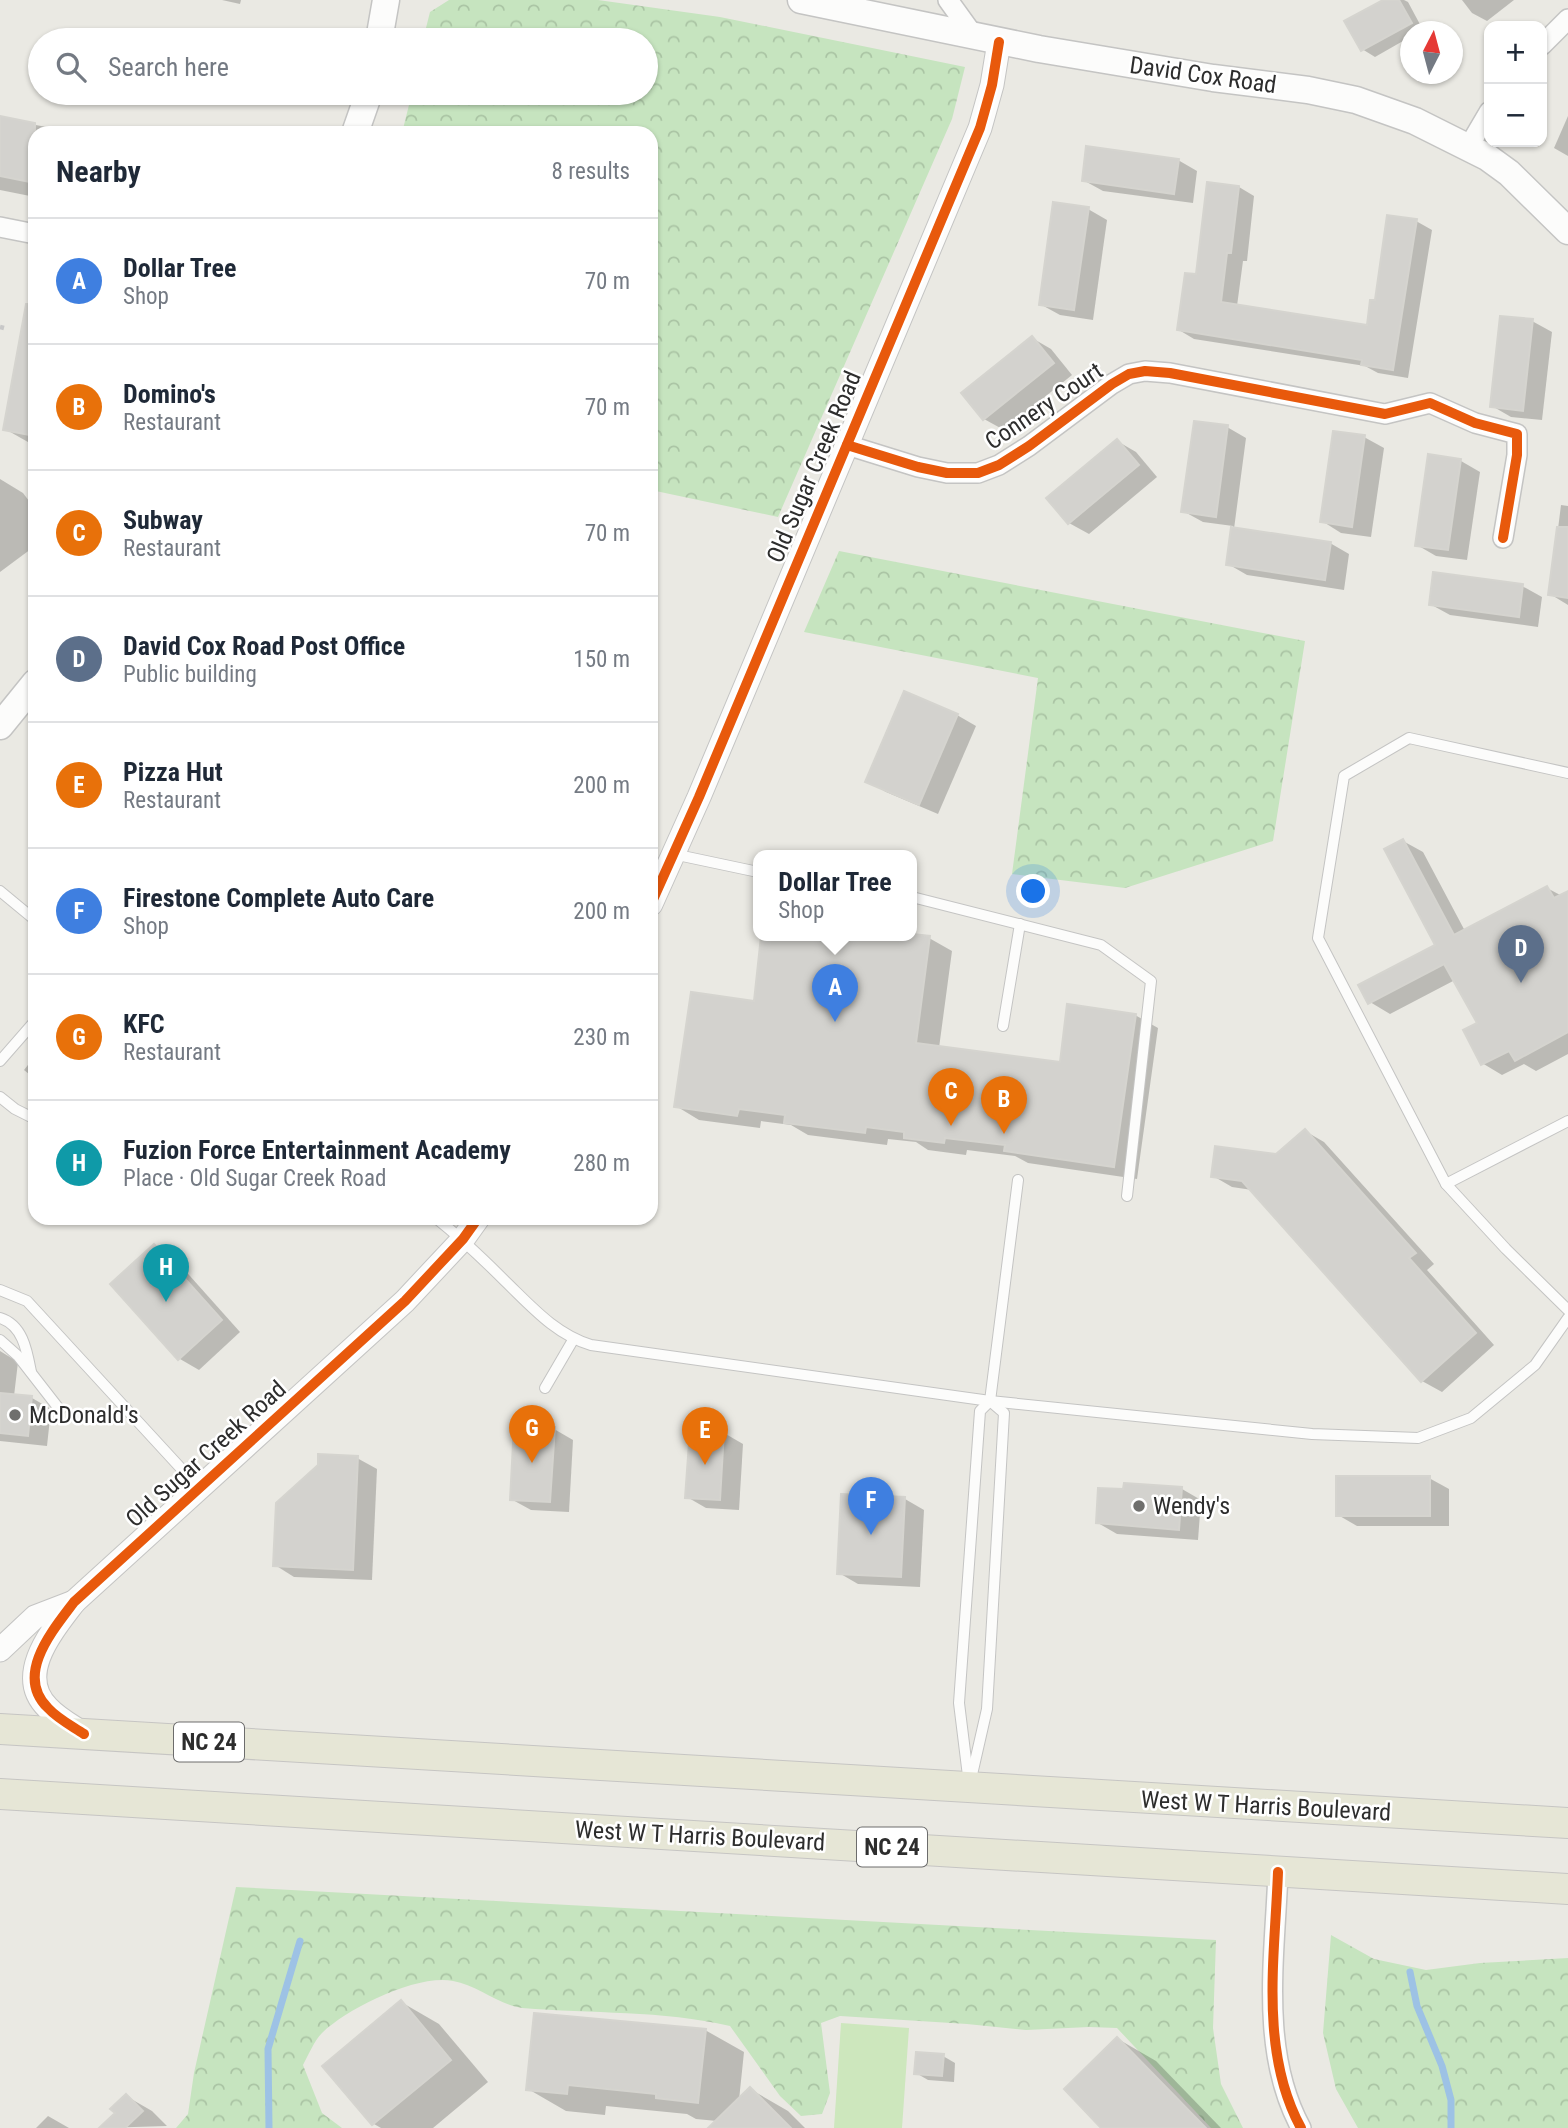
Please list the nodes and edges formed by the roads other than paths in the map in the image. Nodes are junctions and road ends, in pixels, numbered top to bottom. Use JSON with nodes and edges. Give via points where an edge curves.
{"nodes":[{"id":1,"x":386,"y":0,"type":"edge"},
{"id":2,"x":801,"y":0,"type":"edge"},
{"id":3,"x":948,"y":0,"type":"edge"},
{"id":4,"x":1568,"y":19,"type":"edge"},
{"id":5,"x":381,"y":28,"type":"edge"},
{"id":6,"x":974,"y":36,"type":"junction"},
{"id":7,"x":1547,"y":40,"type":"edge"},
{"id":8,"x":999,"y":42,"type":"junction"},
{"id":9,"x":365,"y":105,"type":"edge"},
{"id":10,"x":1484,"y":120,"type":"edge"},
{"id":11,"x":357,"y":126,"type":"edge"},
{"id":12,"x":1469,"y":146,"type":"junction"},
{"id":13,"x":0,"y":227,"type":"edge"},
{"id":14,"x":1568,"y":231,"type":"edge"},
{"id":15,"x":28,"y":233,"type":"edge"},
{"id":16,"x":847,"y":445,"type":"junction"},
{"id":17,"x":1503,"y":538,"type":"dead end"},
{"id":18,"x":28,"y":692,"type":"edge"},
{"id":19,"x":0,"y":726,"type":"edge"},
{"id":20,"x":1568,"y":773,"type":"edge"},
{"id":21,"x":673,"y":855,"type":"junction"},
{"id":22,"x":753,"y":871,"type":"edge"},
{"id":23,"x":658,"y":888,"type":"edge"},
{"id":24,"x":0,"y":891,"type":"edge"},
{"id":25,"x":917,"y":898,"type":"edge"},
{"id":26,"x":28,"y":914,"type":"edge"},
{"id":27,"x":1020,"y":924,"type":"junction"},
{"id":28,"x":1003,"y":1026,"type":"dead end"},
{"id":29,"x":28,"y":1029,"type":"edge"},
{"id":30,"x":0,"y":1061,"type":"edge"},
{"id":31,"x":0,"y":1097,"type":"edge"},
{"id":32,"x":28,"y":1116,"type":"edge"},
{"id":33,"x":1568,"y":1121,"type":"edge"},
{"id":34,"x":1018,"y":1180,"type":"dead end"},
{"id":35,"x":1446,"y":1184,"type":"junction"},
{"id":36,"x":1127,"y":1196,"type":"dead end"},
{"id":37,"x":445,"y":1225,"type":"edge"},
{"id":38,"x":473,"y":1225,"type":"edge"},
{"id":39,"x":463,"y":1240,"type":"junction"},
{"id":40,"x":0,"y":1290,"type":"edge"},
{"id":41,"x":1568,"y":1310,"type":"edge"},
{"id":42,"x":0,"y":1318,"type":"edge"},
{"id":43,"x":1568,"y":1318,"type":"edge"},
{"id":44,"x":0,"y":1339,"type":"edge"},
{"id":45,"x":573,"y":1340,"type":"junction"},
{"id":46,"x":31,"y":1372,"type":"junction"},
{"id":47,"x":545,"y":1388,"type":"dead end"},
{"id":48,"x":990,"y":1401,"type":"junction"},
{"id":49,"x":60,"y":1410,"type":"dead end"},
{"id":50,"x":200,"y":1488,"type":"junction"},
{"id":51,"x":74,"y":1602,"type":"junction"},
{"id":52,"x":0,"y":1650,"type":"edge"},
{"id":53,"x":0,"y":1729,"type":"edge"},
{"id":54,"x":84,"y":1734,"type":"junction"},
{"id":55,"x":969,"y":1788,"type":"junction"},
{"id":56,"x":0,"y":1794,"type":"edge"},
{"id":57,"x":1568,"y":1824,"type":"edge"},
{"id":58,"x":1278,"y":1872,"type":"junction"},
{"id":59,"x":1568,"y":1889,"type":"edge"},
{"id":60,"x":1301,"y":2128,"type":"edge"}],
"edges":[{"from":1,"to":5,"type":"main road"},
{"from":2,"to":6,"type":"main road","name":"David Cox Road"},
{"from":3,"to":6,"type":"street"},
{"from":4,"to":7,"type":"street"},
{"from":6,"to":8,"type":"main road","name":"David Cox Road"},
{"from":8,"to":12,"type":"main road","name":"David Cox Road","via":[[1333,94],[1415,121]]},
{"from":8,"to":16,"type":"street","name":"Old Sugar Creek Road","via":[[980,128]]},
{"from":9,"to":11,"type":"main road"},
{"from":10,"to":12,"type":"street"},
{"from":12,"to":14,"type":"main road","name":"David Cox Road","via":[[1509,173]]},
{"from":13,"to":15,"type":"street"},
{"from":16,"to":17,"type":"street","name":"Connery Court","via":[[947,473],[978,472],[1029,446],[1112,383],[1145,371],[1385,414],[1430,403],[1475,423],[1517,434]]},
{"from":16,"to":21,"type":"street","name":"Old Sugar Creek Road"},
{"from":18,"to":19,"type":"main road"},
{"from":20,"to":35,"type":"lane","via":[[1409,738],[1344,776],[1318,938]]},
{"from":21,"to":22,"type":"lane"},
{"from":21,"to":23,"type":"street","name":"Old Sugar Creek Road"},
{"from":24,"to":26,"type":"lane"},
{"from":25,"to":27,"type":"lane"},
{"from":27,"to":28,"type":"lane"},
{"from":27,"to":36,"type":"lane","via":[[1101,945],[1151,981]]},
{"from":29,"to":30,"type":"lane"},
{"from":31,"to":32,"type":"lane"},
{"from":33,"to":35,"type":"lane"},
{"from":34,"to":48,"type":"lane"},
{"from":35,"to":41,"type":"lane"},
{"from":37,"to":39,"type":"lane"},
{"from":38,"to":39,"type":"street","name":"Old Sugar Creek Road"},
{"from":39,"to":45,"type":"lane","via":[[548,1323]]},
{"from":39,"to":50,"type":"street","name":"Old Sugar Creek Road","via":[[405,1301]]},
{"from":40,"to":50,"type":"lane","via":[[27,1301]]},
{"from":42,"to":46,"type":"lane","via":[[16,1327]]},
{"from":43,"to":48,"type":"lane","via":[[1535,1365],[1471,1418],[1418,1438],[1312,1434]]},
{"from":44,"to":46,"type":"lane"},
{"from":45,"to":47,"type":"lane"},
{"from":45,"to":48,"type":"lane"},
{"from":46,"to":49,"type":"lane"},
{"from":48,"to":55,"type":"lane","via":[[980,1411],[958,1703]]},
{"from":48,"to":55,"type":"lane","via":[[1004,1413],[1002,1452],[987,1709]]},
{"from":50,"to":51,"type":"street","name":"Old Sugar Creek Road"},
{"from":51,"to":52,"type":"street","name":"Old Sugar Creek Road","via":[[34,1617]]},
{"from":51,"to":54,"type":"street","name":"Old Sugar Creek Road","via":[[39,1654],[36,1672],[47,1708]]},
{"from":53,"to":54,"type":"main road","name":"West W T Harris Boulevard","number":"NC 24"},
{"from":54,"to":55,"type":"main road","name":"West W T Harris Boulevard","number":"NC 24"},
{"from":55,"to":57,"type":"main road","name":"West W T Harris Boulevard","number":"NC 24"},
{"from":56,"to":58,"type":"main road","name":"West W T Harris Boulevard","number":"NC 24"},
{"from":58,"to":59,"type":"main road","name":"West W T Harris Boulevard","number":"NC 24"},
{"from":58,"to":60,"type":"street","via":[[1272,2019],[1283,2083]]}]}
